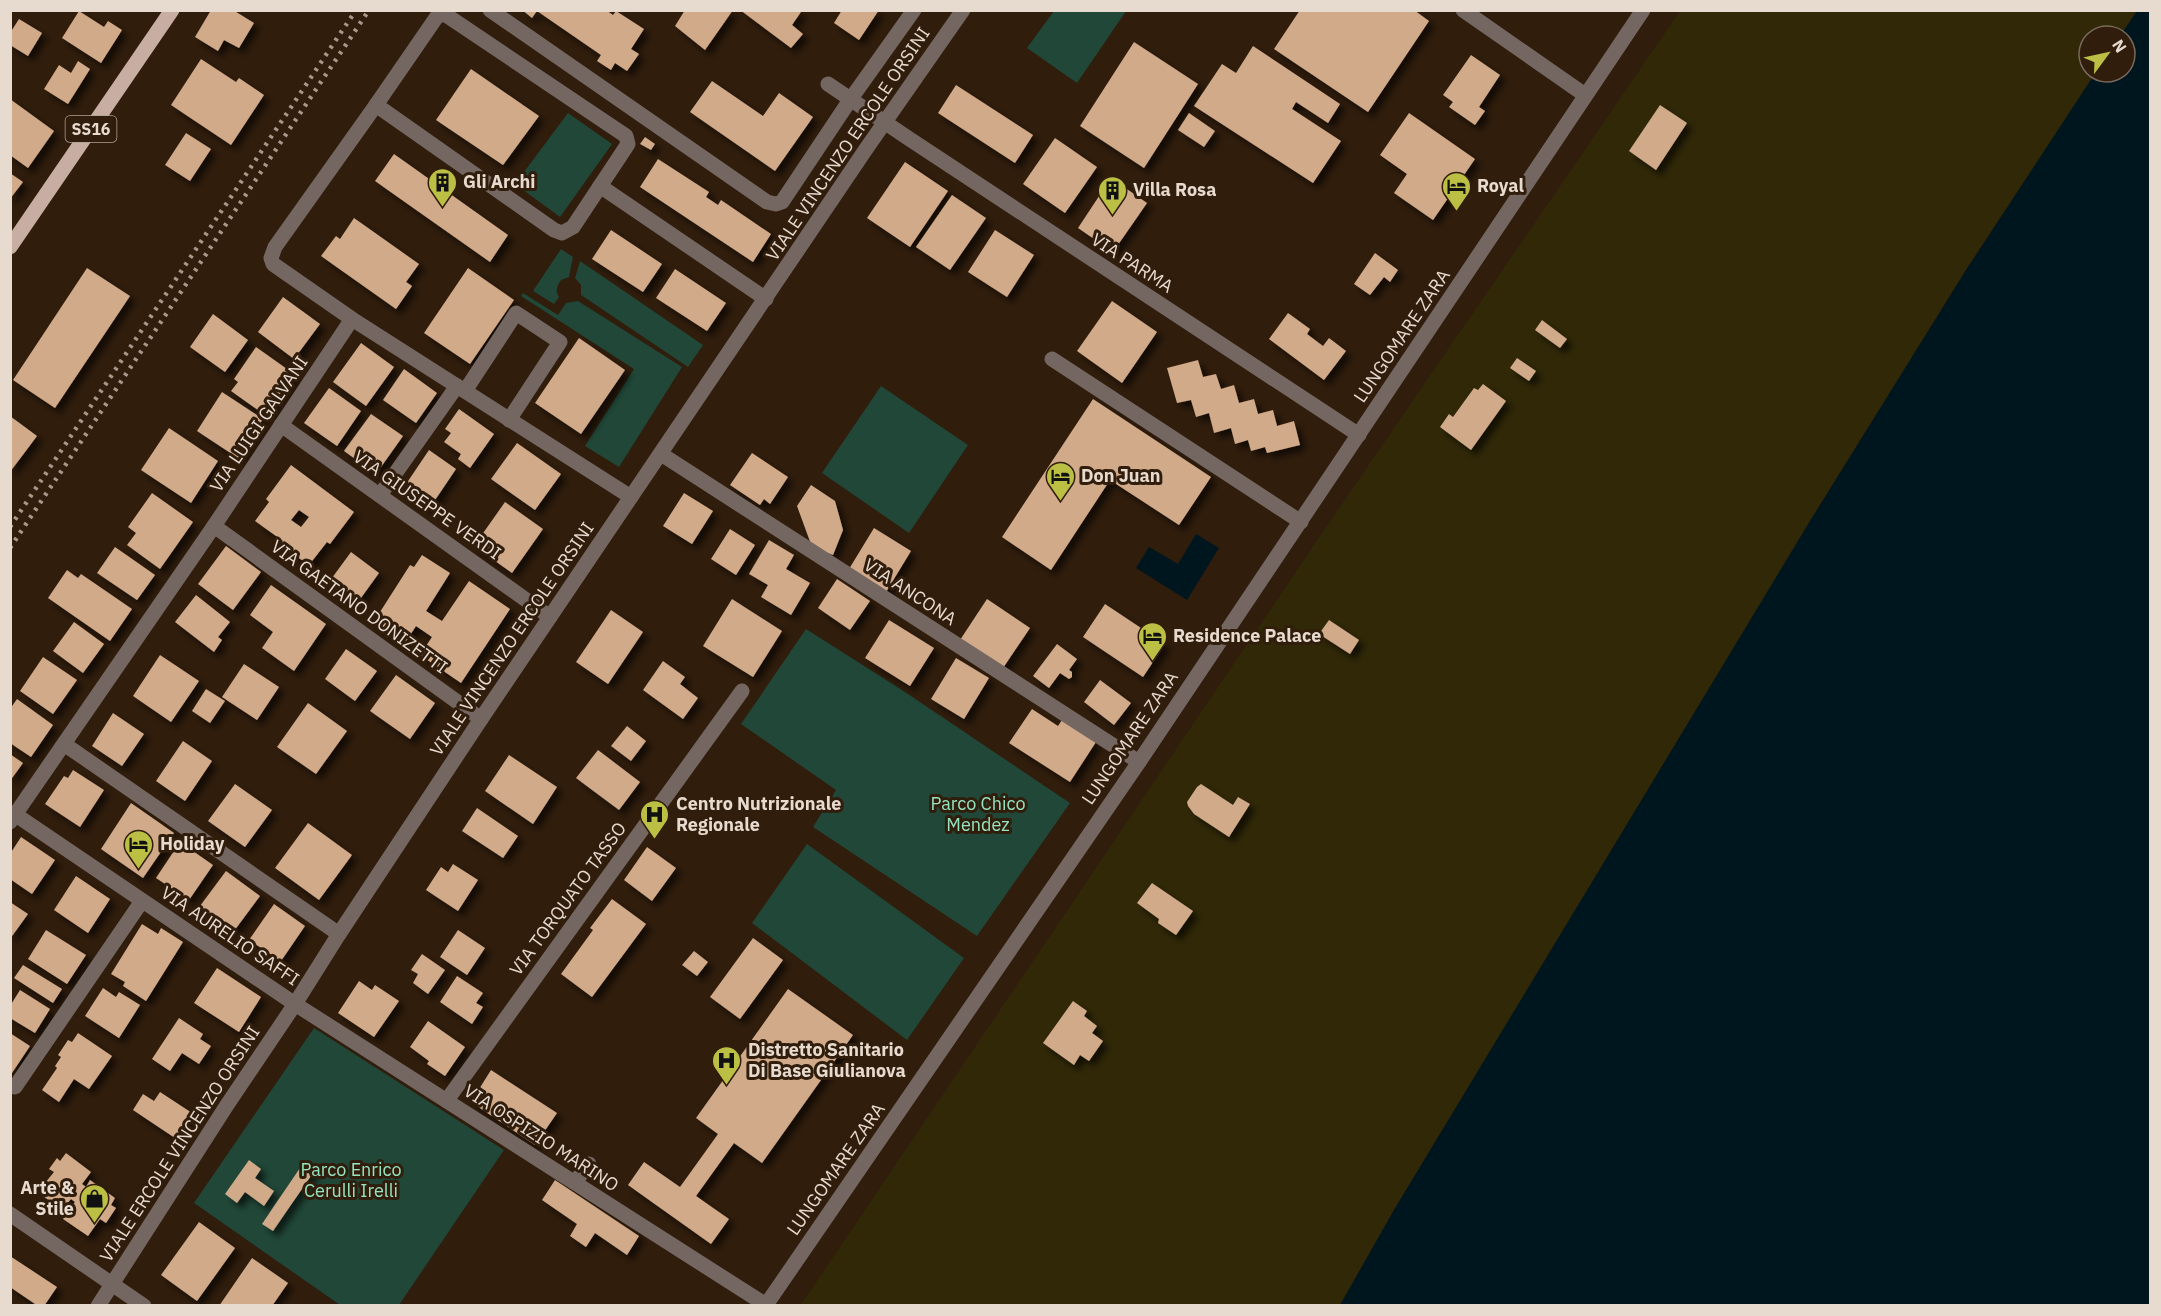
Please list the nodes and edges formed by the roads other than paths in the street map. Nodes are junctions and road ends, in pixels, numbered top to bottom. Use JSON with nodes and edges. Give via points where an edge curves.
{"nodes":[{"id":1,"x":172,"y":10,"type":"edge"},
{"id":2,"x":490,"y":10,"type":"edge"},
{"id":3,"x":914,"y":10,"type":"edge"},
{"id":4,"x":963,"y":10,"type":"edge"},
{"id":5,"x":1463,"y":10,"type":"edge"},
{"id":6,"x":1643,"y":10,"type":"edge"},
{"id":7,"x":828,"y":84,"type":"dead end"},
{"id":8,"x":1586,"y":95,"type":"junction"},
{"id":9,"x":850,"y":100,"type":"junction"},
{"id":10,"x":376,"y":105,"type":"junction"},
{"id":11,"x":885,"y":123,"type":"junction"},
{"id":12,"x":600,"y":186,"type":"junction"},
{"id":13,"x":10,"y":247,"type":"edge"},
{"id":14,"x":766,"y":299,"type":"junction"},
{"id":15,"x":352,"y":320,"type":"junction"},
{"id":16,"x":1052,"y":359,"type":"dead end"},
{"id":17,"x":461,"y":389,"type":"junction"},
{"id":18,"x":509,"y":420,"type":"junction"},
{"id":19,"x":282,"y":425,"type":"junction"},
{"id":20,"x":1359,"y":435,"type":"junction"},
{"id":21,"x":661,"y":454,"type":"junction"},
{"id":22,"x":380,"y":495,"type":"junction"},
{"id":23,"x":631,"y":497,"type":"junction"},
{"id":24,"x":1301,"y":522,"type":"junction"},
{"id":25,"x":214,"y":526,"type":"junction"},
{"id":26,"x":550,"y":617,"type":"junction"},
{"id":27,"x":742,"y":692,"type":"dead end"},
{"id":28,"x":481,"y":719,"type":"junction"},
{"id":29,"x":64,"y":744,"type":"junction"},
{"id":30,"x":1139,"y":762,"type":"junction"},
{"id":31,"x":13,"y":818,"type":"edge"},
{"id":32,"x":142,"y":901,"type":"junction"},
{"id":33,"x":339,"y":934,"type":"junction"},
{"id":34,"x":295,"y":1004,"type":"junction"},
{"id":35,"x":15,"y":1087,"type":"dead end"},
{"id":36,"x":447,"y":1100,"type":"junction"},
{"id":37,"x":589,"y":1164,"type":"dead end"},
{"id":38,"x":575,"y":1182,"type":"junction"},
{"id":39,"x":10,"y":1214,"type":"edge"},
{"id":40,"x":113,"y":1283,"type":"junction"},
{"id":41,"x":98,"y":1305,"type":"edge"},
{"id":42,"x":144,"y":1305,"type":"edge"},
{"id":43,"x":766,"y":1305,"type":"edge"}],
"edges":[{"from":1,"to":13,"type":"main road","number":"SS16"},
{"from":2,"to":9,"type":"street","via":[[767,202],[782,202]]},
{"from":3,"to":9,"type":"street"},
{"from":4,"to":11,"type":"street","name":"VIALE VINCENZO ERCOLE ORSINI"},
{"from":5,"to":8,"type":"street"},
{"from":6,"to":8,"type":"street","name":"LUNGOMARE ZARA"},
{"from":7,"to":9,"type":"street","name":"VIA PARMA"},
{"from":8,"to":20,"type":"street","name":"LUNGOMARE ZARA"},
{"from":9,"to":11,"type":"street","name":"VIA PARMA"},
{"from":10,"to":12,"type":"street","via":[[562,233],[573,227]]},
{"from":10,"to":12,"type":"street","via":[[431,23],[438,15],[446,15],[626,136],[628,144]]},
{"from":10,"to":15,"type":"street","via":[[271,258],[280,270]]},
{"from":11,"to":14,"type":"street","name":"VIALE VINCENZO ERCOLE ORSINI"},
{"from":11,"to":20,"type":"street","name":"VIA PARMA"},
{"from":12,"to":14,"type":"street"},
{"from":14,"to":21,"type":"street","name":"VIALE VINCENZO ERCOLE ORSINI"},
{"from":15,"to":17,"type":"street"},
{"from":15,"to":19,"type":"street","name":"VIA LUIGI GALVANI"},
{"from":16,"to":24,"type":"street"},
{"from":17,"to":18,"type":"street"},
{"from":17,"to":18,"type":"street","via":[[516,313],[560,342]]},
{"from":17,"to":22,"type":"street"},
{"from":18,"to":23,"type":"street"},
{"from":19,"to":22,"type":"street","name":"VIA GIUSEPPE VERDI"},
{"from":19,"to":25,"type":"street","name":"VIA LUIGI GALVANI"},
{"from":20,"to":24,"type":"street","name":"LUNGOMARE ZARA"},
{"from":21,"to":23,"type":"street","name":"VIALE VINCENZO ERCOLE ORSINI"},
{"from":21,"to":30,"type":"street","name":"VIA ANCONA"},
{"from":22,"to":26,"type":"street","name":"VIA GIUSEPPE VERDI"},
{"from":23,"to":26,"type":"street","name":"VIALE VINCENZO ERCOLE ORSINI"},
{"from":24,"to":30,"type":"street","name":"LUNGOMARE ZARA"},
{"from":25,"to":28,"type":"street","name":"VIA GAETANO DONIZETTI"},
{"from":25,"to":29,"type":"street","name":"VIA LUIGI GALVANI"},
{"from":26,"to":28,"type":"street","name":"VIALE VINCENZO ERCOLE ORSINI"},
{"from":27,"to":36,"type":"street","name":"VIA TORQUATO TASSO"},
{"from":28,"to":33,"type":"street","name":"VIALE VINCENZO ERCOLE ORSINI"},
{"from":29,"to":31,"type":"street","name":"VIA LUIGI GALVANI"},
{"from":29,"to":33,"type":"street"},
{"from":30,"to":43,"type":"street","name":"LUNGOMARE ZARA"},
{"from":31,"to":32,"type":"street","name":"VIA AURELIO SAFFI"},
{"from":32,"to":34,"type":"street","name":"VIA AURELIO SAFFI"},
{"from":32,"to":35,"type":"street","name":"VIA AURELIO SAFFI"},
{"from":33,"to":34,"type":"street","name":"VIALE VINCENZO ERCOLE ORSINI"},
{"from":34,"to":36,"type":"street","name":"VIA OSPIZIO MARINO"},
{"from":34,"to":40,"type":"street","name":"VIALE ERCOLE VINCENZO ORSINI"},
{"from":36,"to":38,"type":"street","name":"VIA OSPIZIO MARINO"},
{"from":37,"to":38,"type":"street"},
{"from":38,"to":43,"type":"street","name":"VIA OSPIZIO MARINO"},
{"from":39,"to":40,"type":"street"},
{"from":40,"to":41,"type":"street","name":"VIALE ERCOLE VINCENZO ORSINI"},
{"from":40,"to":42,"type":"street"}]}
